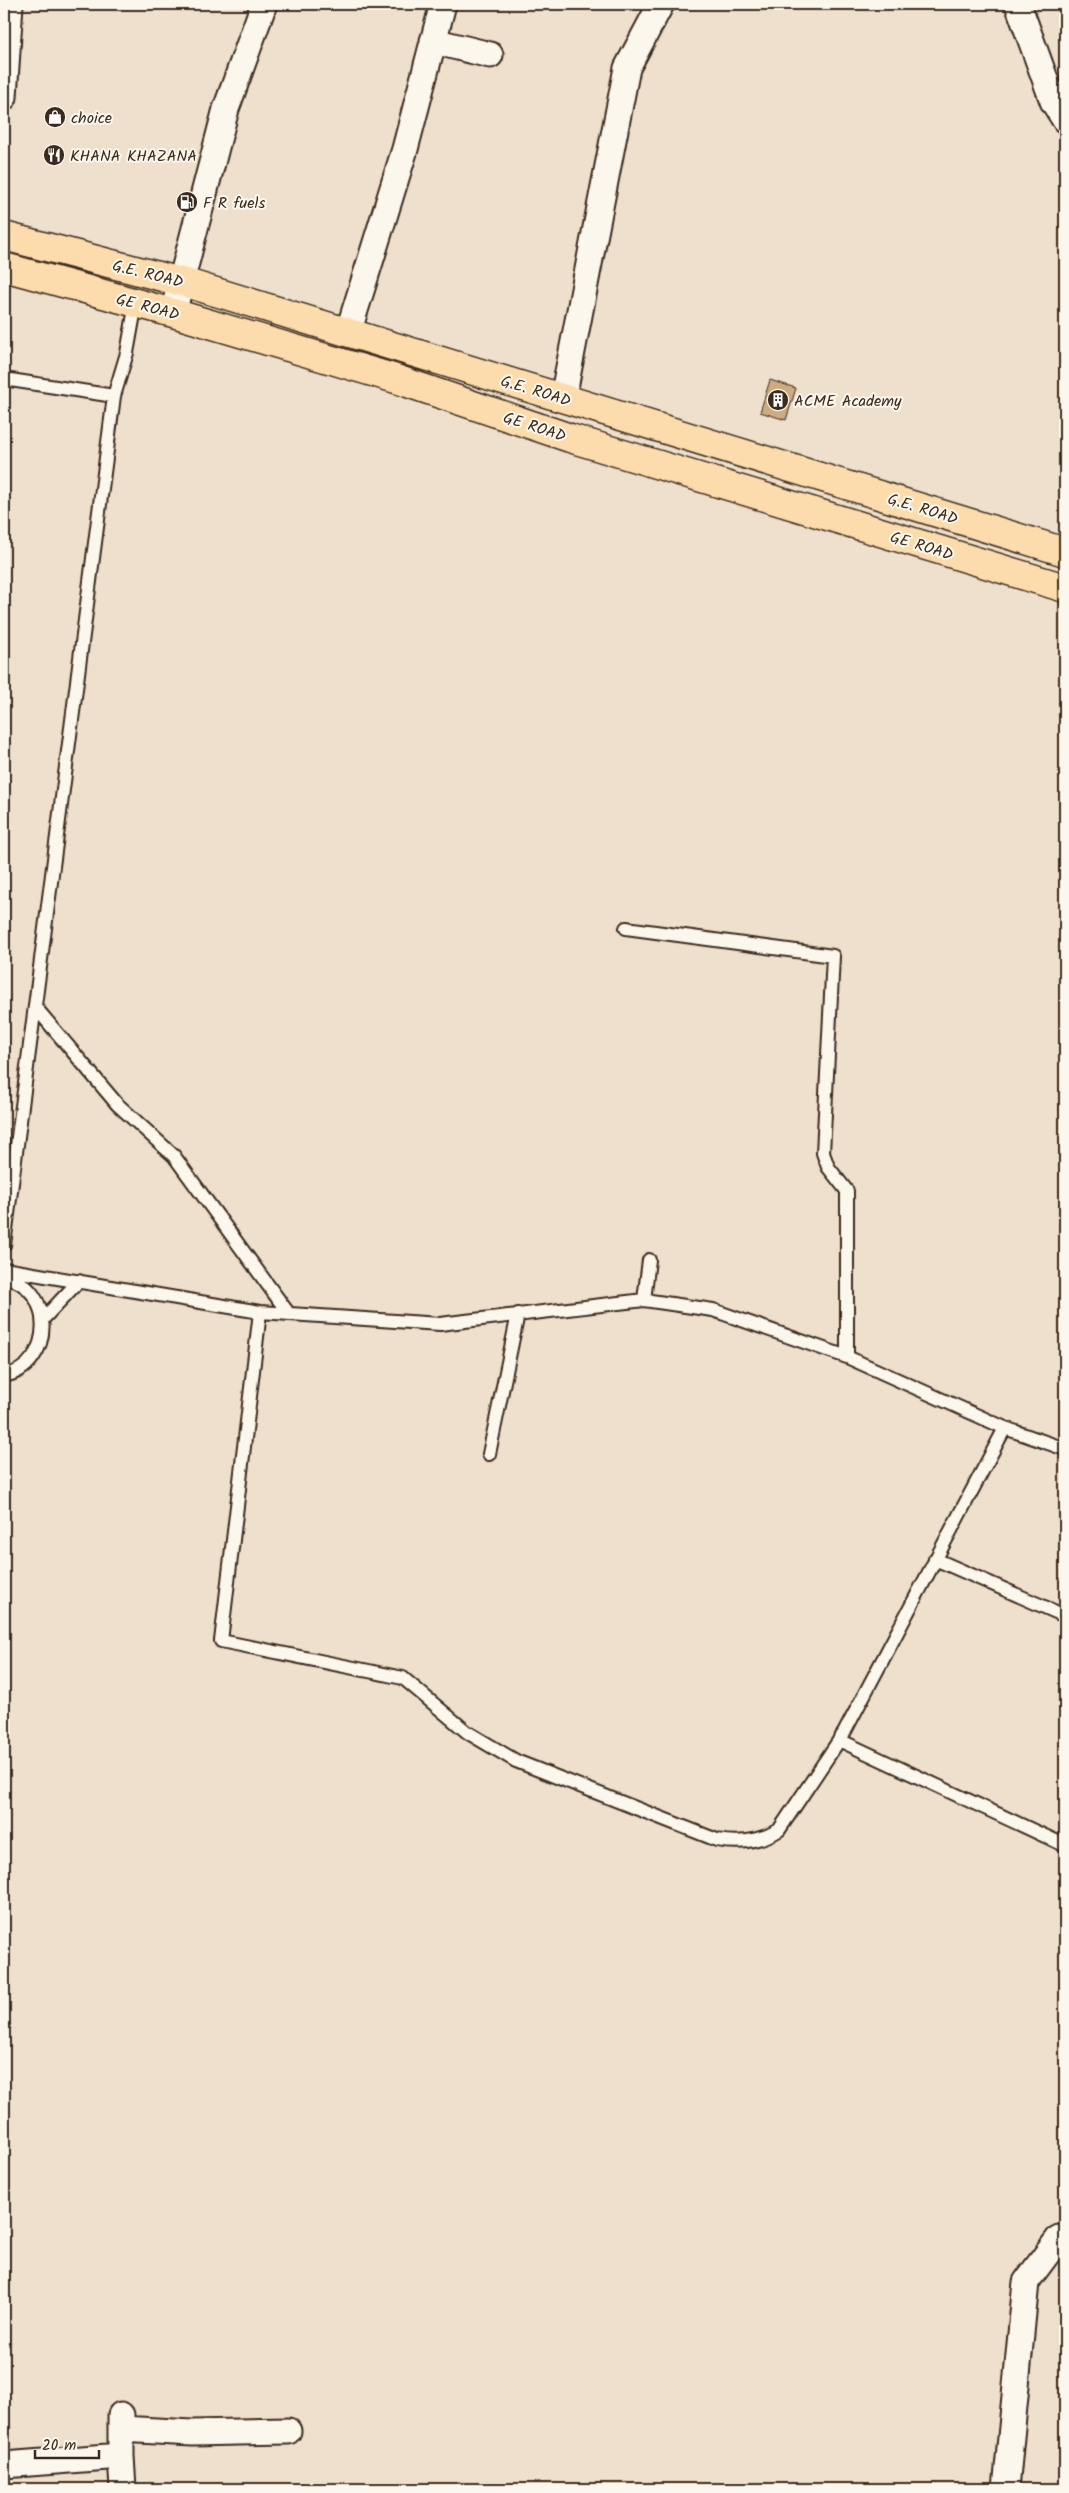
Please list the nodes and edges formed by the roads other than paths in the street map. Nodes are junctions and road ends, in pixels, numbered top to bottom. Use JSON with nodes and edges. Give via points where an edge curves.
{"nodes":[{"id":1,"x":10,"y":4,"type":"edge"},
{"id":2,"x":264,"y":4,"type":"edge"},
{"id":3,"x":443,"y":4,"type":"edge"},
{"id":4,"x":661,"y":4,"type":"edge"},
{"id":5,"x":1018,"y":4,"type":"edge"},
{"id":6,"x":433,"y":41,"type":"junction"},
{"id":7,"x":490,"y":55,"type":"dead end"},
{"id":8,"x":4,"y":97,"type":"edge"},
{"id":9,"x":1065,"y":120,"type":"edge"},
{"id":10,"x":4,"y":236,"type":"edge"},
{"id":11,"x":4,"y":267,"type":"edge"},
{"id":12,"x":183,"y":282,"type":"junction"},
{"id":13,"x":136,"y":303,"type":"junction"},
{"id":14,"x":173,"y":313,"type":"junction"},
{"id":15,"x":348,"y":333,"type":"junction"},
{"id":16,"x":4,"y":379,"type":"edge"},
{"id":17,"x":114,"y":396,"type":"junction"},
{"id":18,"x":564,"y":398,"type":"junction"},
{"id":19,"x":1065,"y":552,"type":"edge"},
{"id":20,"x":1065,"y":588,"type":"edge"},
{"id":21,"x":626,"y":928,"type":"dead end"},
{"id":22,"x":36,"y":1008,"type":"junction"},
{"id":23,"x":4,"y":1245,"type":"edge"},
{"id":24,"x":649,"y":1260,"type":"dead end"},
{"id":25,"x":4,"y":1269,"type":"edge"},
{"id":26,"x":4,"y":1277,"type":"edge"},
{"id":27,"x":79,"y":1281,"type":"junction"},
{"id":28,"x":644,"y":1300,"type":"junction"},
{"id":29,"x":260,"y":1312,"type":"junction"},
{"id":30,"x":289,"y":1314,"type":"junction"},
{"id":31,"x":518,"y":1314,"type":"junction"},
{"id":32,"x":44,"y":1318,"type":"junction"},
{"id":33,"x":847,"y":1357,"type":"junction"},
{"id":34,"x":4,"y":1376,"type":"edge"},
{"id":35,"x":1005,"y":1428,"type":"junction"},
{"id":36,"x":1065,"y":1449,"type":"edge"},
{"id":37,"x":489,"y":1454,"type":"dead end"},
{"id":38,"x":936,"y":1559,"type":"junction"},
{"id":39,"x":1065,"y":1616,"type":"edge"},
{"id":40,"x":839,"y":1740,"type":"junction"},
{"id":41,"x":1062,"y":1844,"type":"dead end"},
{"id":42,"x":1061,"y":2233,"type":"edge"},
{"id":43,"x":288,"y":2431,"type":"dead end"},
{"id":44,"x":121,"y":2456,"type":"junction"},
{"id":45,"x":4,"y":2465,"type":"edge"},
{"id":46,"x":123,"y":2489,"type":"edge"},
{"id":47,"x":1006,"y":2489,"type":"edge"}],
"edges":[{"from":1,"to":8,"type":"street"},
{"from":2,"to":12,"type":"street","via":[[226,109]]},
{"from":3,"to":6,"type":"street"},
{"from":4,"to":18,"type":"street","via":[[627,68]]},
{"from":5,"to":9,"type":"street","via":[[1053,101]]},
{"from":6,"to":7,"type":"street"},
{"from":6,"to":15,"type":"street","via":[[405,149]]},
{"from":10,"to":12,"type":"main road","name":"G.E. ROAD"},
{"from":11,"to":13,"type":"main road","name":"GE ROAD"},
{"from":12,"to":14,"type":"street"},
{"from":12,"to":15,"type":"main road","name":"G.E. ROAD"},
{"from":13,"to":14,"type":"main road","name":"GE ROAD"},
{"from":13,"to":17,"type":"lane","via":[[127,352]]},
{"from":14,"to":20,"type":"main road","name":"GE ROAD","via":[[396,379],[570,438]]},
{"from":15,"to":18,"type":"main road","name":"G.E. ROAD"},
{"from":16,"to":17,"type":"lane"},
{"from":17,"to":22,"type":"lane"},
{"from":18,"to":19,"type":"main road","name":"G.E. ROAD"},
{"from":21,"to":33,"type":"lane","via":[[833,956],[823,1153],[835,1179],[846,1190]]},
{"from":22,"to":23,"type":"lane"},
{"from":22,"to":30,"type":"lane","via":[[117,1104],[174,1156]]},
{"from":24,"to":28,"type":"lane"},
{"from":25,"to":27,"type":"lane"},
{"from":26,"to":32,"type":"lane","via":[[26,1287]]},
{"from":27,"to":29,"type":"lane"},
{"from":27,"to":32,"type":"lane"},
{"from":28,"to":31,"type":"lane"},
{"from":28,"to":33,"type":"lane","via":[[713,1310]]},
{"from":29,"to":30,"type":"lane"},
{"from":29,"to":40,"type":"lane","via":[[221,1641],[403,1678],[466,1732],[516,1761],[724,1841],[737,1843],[767,1838],[779,1830]]},
{"from":30,"to":31,"type":"lane","via":[[440,1324]]},
{"from":31,"to":37,"type":"lane"},
{"from":32,"to":34,"type":"lane","via":[[44,1335],[38,1352],[26,1366]]},
{"from":33,"to":35,"type":"lane"},
{"from":35,"to":36,"type":"lane"},
{"from":35,"to":38,"type":"lane"},
{"from":38,"to":39,"type":"lane"},
{"from":38,"to":40,"type":"lane"},
{"from":40,"to":41,"type":"lane"},
{"from":42,"to":47,"type":"street","via":[[1026,2282]]},
{"from":43,"to":44,"type":"street","via":[[192,2433],[121,2422]]},
{"from":44,"to":45,"type":"street"},
{"from":44,"to":46,"type":"street"}]}
